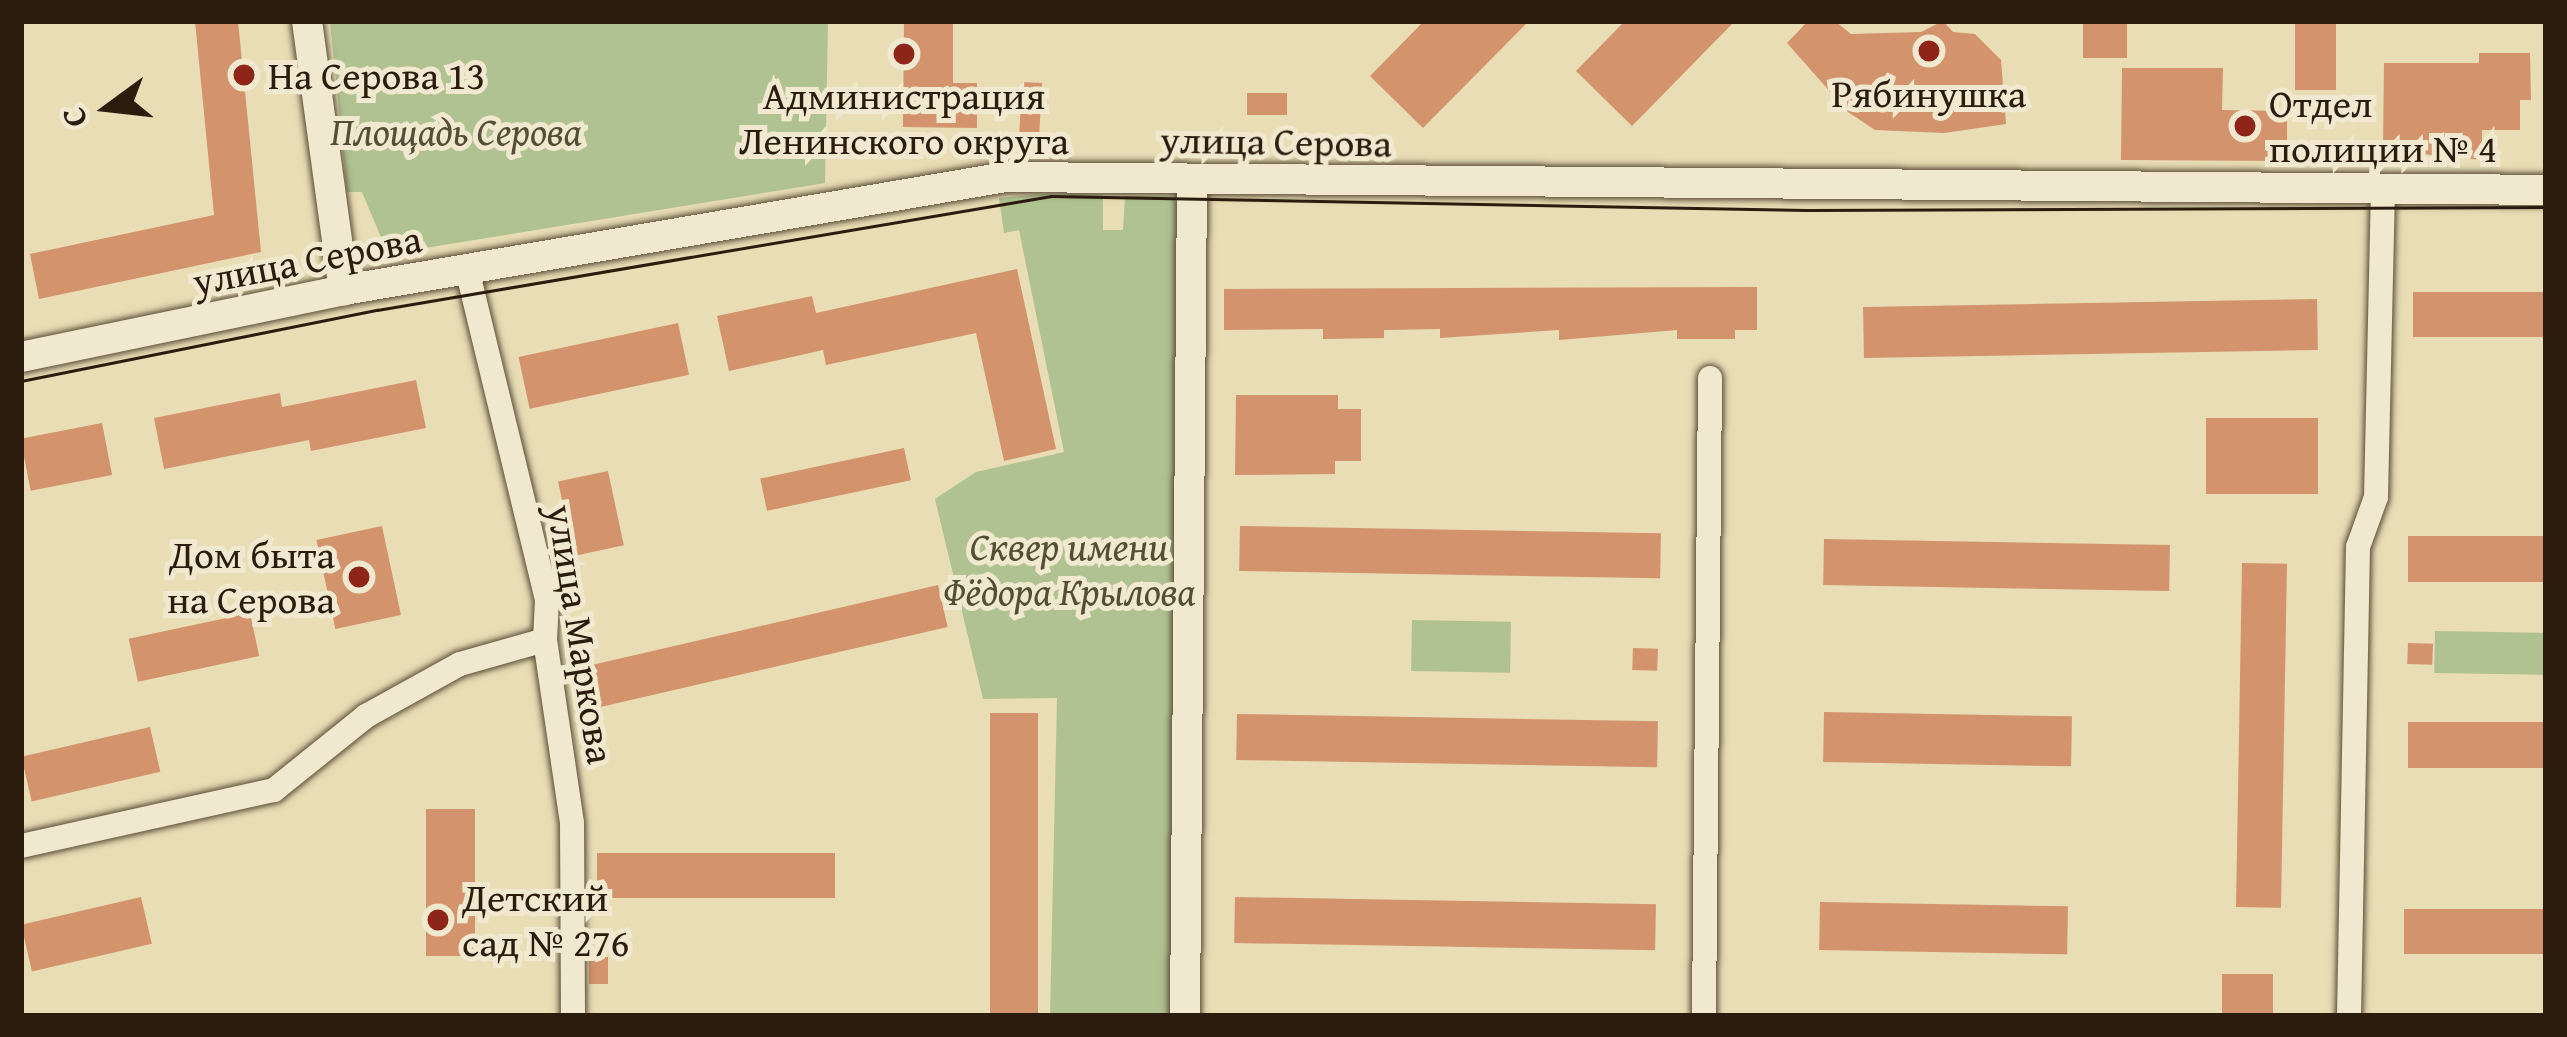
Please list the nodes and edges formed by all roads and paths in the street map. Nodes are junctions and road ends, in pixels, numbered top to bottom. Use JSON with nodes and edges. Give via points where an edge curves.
{"nodes":[{"id":1,"x":307,"y":21,"type":"edge"},
{"id":2,"x":1192,"y":180,"type":"junction"},
{"id":3,"x":2546,"y":190,"type":"edge"},
{"id":4,"x":2383,"y":192,"type":"junction"},
{"id":5,"x":467,"y":269,"type":"junction"},
{"id":6,"x":344,"y":290,"type":"junction"},
{"id":7,"x":21,"y":357,"type":"edge"},
{"id":8,"x":1710,"y":378,"type":"dead end"},
{"id":9,"x":545,"y":640,"type":"junction"},
{"id":10,"x":21,"y":846,"type":"edge"},
{"id":11,"x":573,"y":1016,"type":"edge"},
{"id":12,"x":1185,"y":1016,"type":"edge"},
{"id":13,"x":1704,"y":1016,"type":"edge"},
{"id":14,"x":2349,"y":1016,"type":"edge"}],
"edges":[{"from":1,"to":6,"type":"street"},
{"from":2,"to":4,"type":"street","name":"улица Серова"},
{"from":2,"to":5,"type":"street","name":"улица Серова","via":[[1006,177]]},
{"from":2,"to":12,"type":"street"},
{"from":3,"to":4,"type":"street","name":"улица Серова"},
{"from":4,"to":14,"type":"street","via":[[2376,497],[2358,548]]},
{"from":5,"to":6,"type":"street","name":"улица Серова"},
{"from":5,"to":9,"type":"street","name":"улица Маркова","via":[[547,600]]},
{"from":6,"to":7,"type":"street","name":"улица Серова"},
{"from":8,"to":13,"type":"street"},
{"from":9,"to":10,"type":"street","via":[[460,664],[385,706],[274,790]]},
{"from":9,"to":11,"type":"street","name":"улица Маркова","via":[[572,823]]}]}
